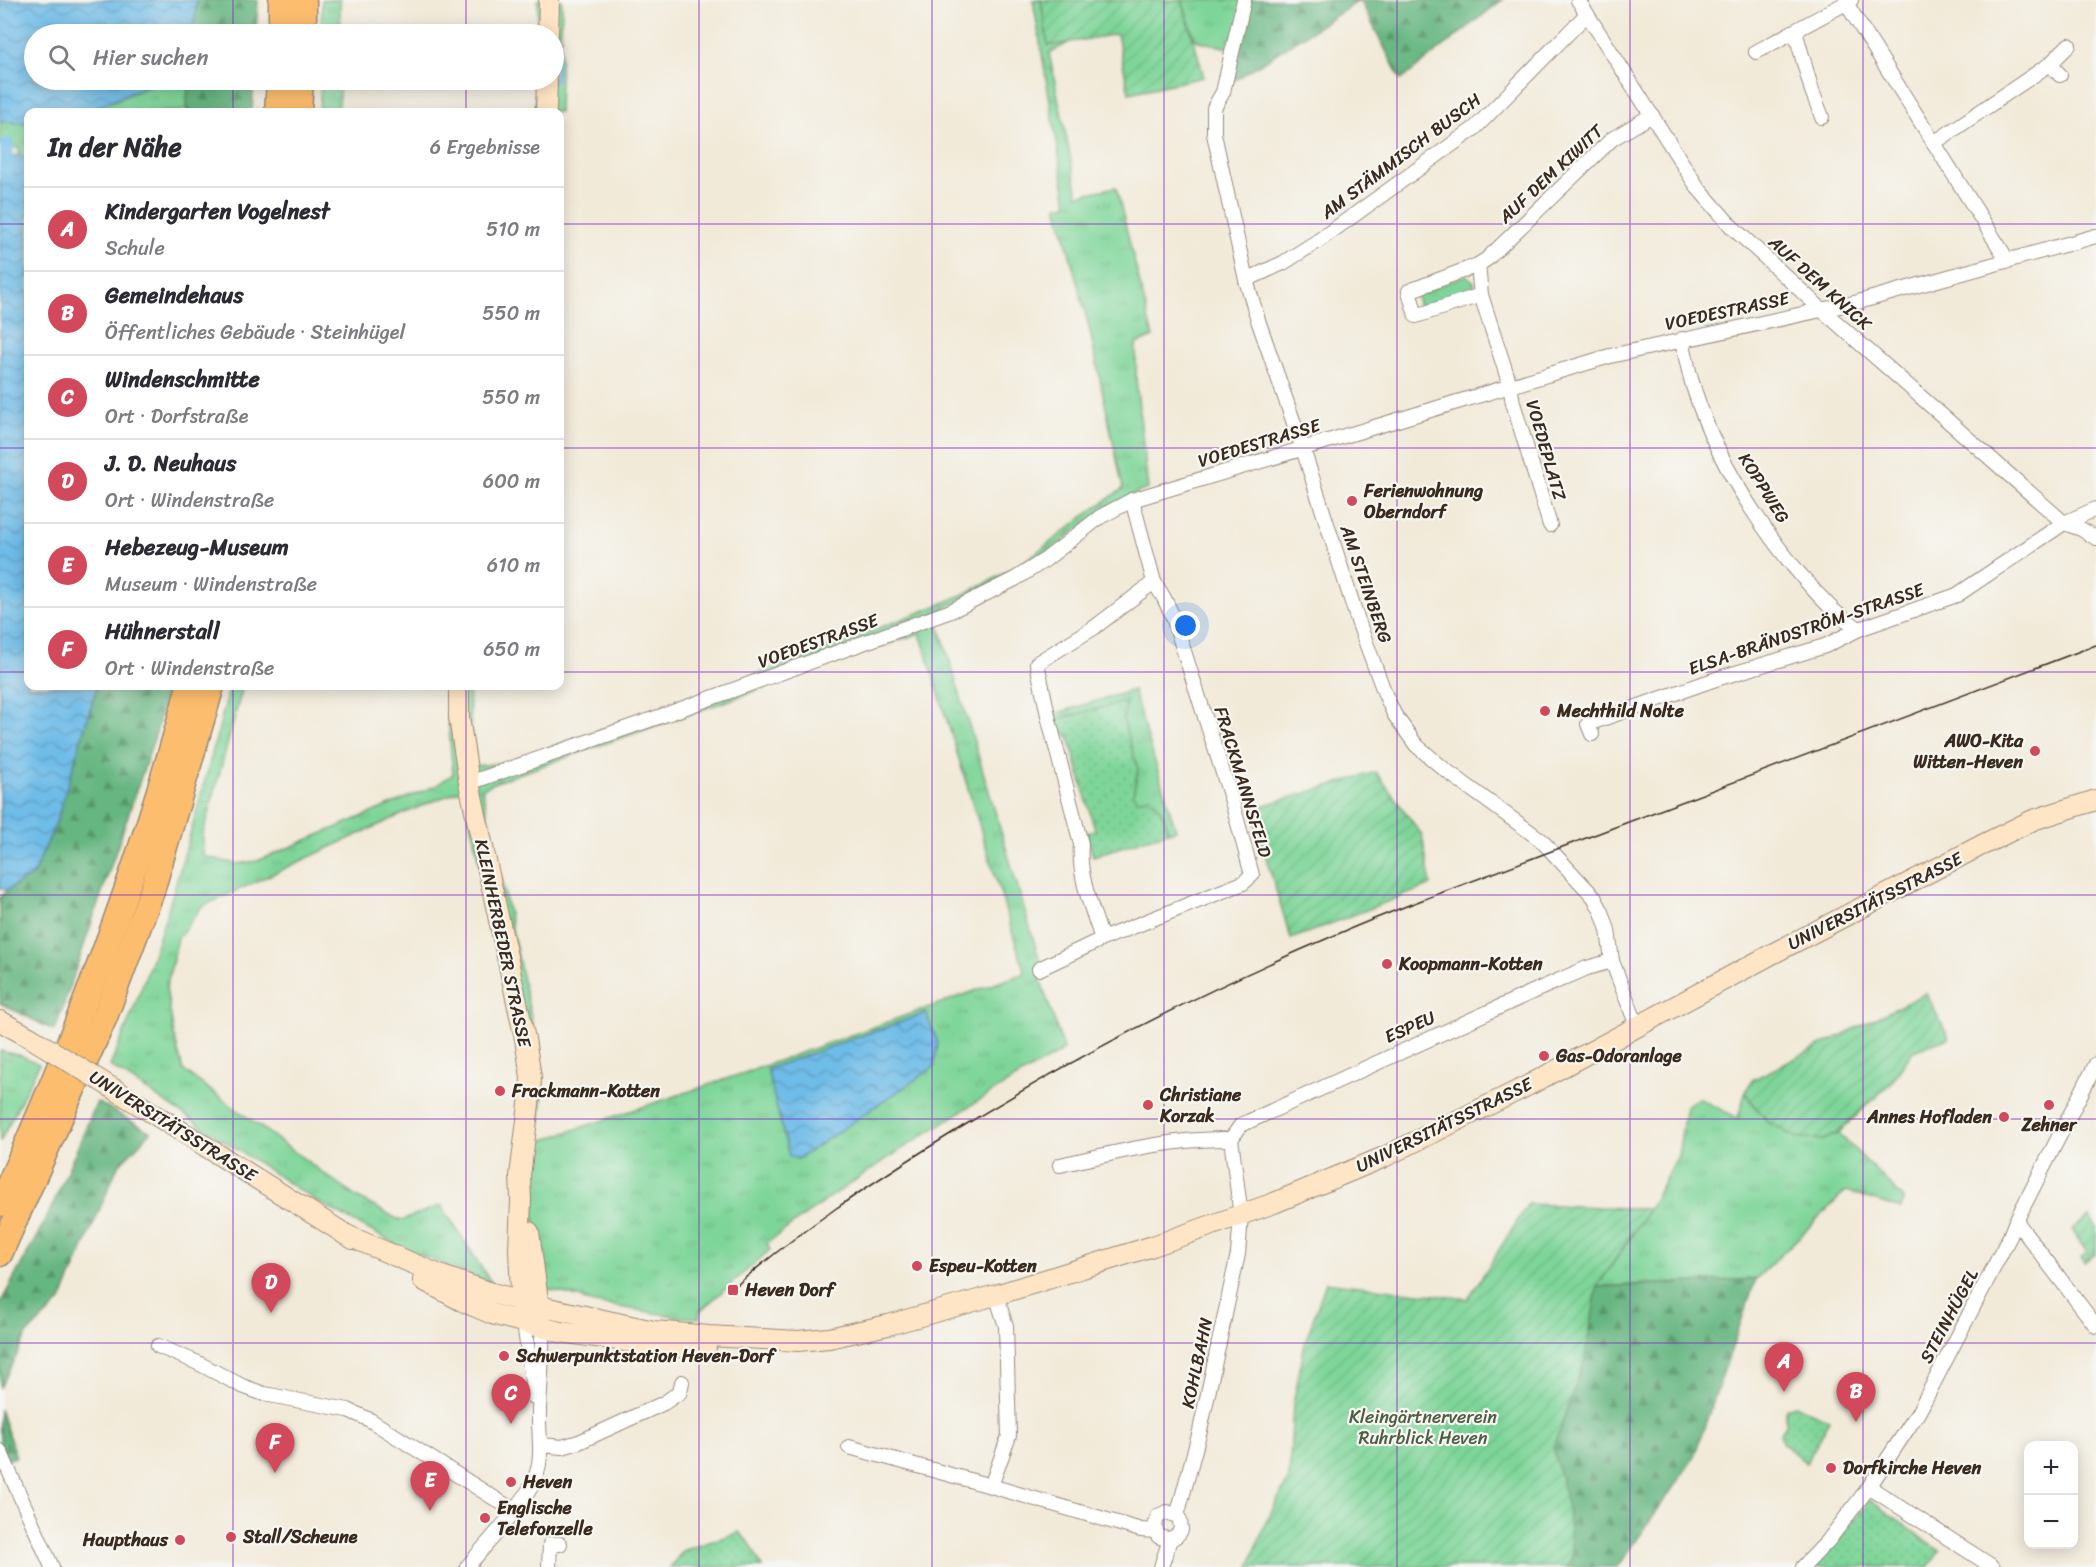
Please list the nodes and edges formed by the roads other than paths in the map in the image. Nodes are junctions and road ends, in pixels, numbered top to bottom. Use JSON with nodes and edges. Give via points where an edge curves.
{"nodes":[{"id":1,"x":281,"y":0,"type":"edge"},
{"id":2,"x":304,"y":0,"type":"edge"},
{"id":3,"x":549,"y":0,"type":"edge"},
{"id":4,"x":1244,"y":0,"type":"edge"},
{"id":5,"x":1578,"y":0,"type":"edge"},
{"id":6,"x":1849,"y":2,"type":"edge"},
{"id":7,"x":1587,"y":14,"type":"junction"},
{"id":8,"x":281,"y":24,"type":"edge"},
{"id":9,"x":304,"y":24,"type":"edge"},
{"id":10,"x":548,"y":24,"type":"edge"},
{"id":11,"x":1795,"y":31,"type":"junction"},
{"id":12,"x":2069,"y":45,"type":"dead end"},
{"id":13,"x":1756,"y":52,"type":"dead end"},
{"id":14,"x":2050,"y":64,"type":"junction"},
{"id":15,"x":2060,"y":75,"type":"dead end"},
{"id":16,"x":278,"y":90,"type":"edge"},
{"id":17,"x":301,"y":90,"type":"edge"},
{"id":18,"x":547,"y":90,"type":"edge"},
{"id":19,"x":277,"y":108,"type":"edge"},
{"id":20,"x":299,"y":108,"type":"edge"},
{"id":21,"x":546,"y":108,"type":"edge"},
{"id":22,"x":1652,"y":115,"type":"junction"},
{"id":23,"x":1822,"y":117,"type":"dead end"},
{"id":24,"x":1934,"y":143,"type":"junction"},
{"id":25,"x":2096,"y":236,"type":"edge"},
{"id":26,"x":2008,"y":261,"type":"junction"},
{"id":27,"x":1478,"y":265,"type":"junction"},
{"id":28,"x":1246,"y":280,"type":"junction"},
{"id":29,"x":1481,"y":295,"type":"junction"},
{"id":30,"x":1821,"y":309,"type":"junction"},
{"id":31,"x":1682,"y":339,"type":"junction"},
{"id":32,"x":1510,"y":385,"type":"junction"},
{"id":33,"x":1303,"y":449,"type":"junction"},
{"id":34,"x":1132,"y":500,"type":"junction"},
{"id":35,"x":2096,"y":508,"type":"edge"},
{"id":36,"x":2064,"y":523,"type":"junction"},
{"id":37,"x":1550,"y":525,"type":"dead end"},
{"id":38,"x":2096,"y":538,"type":"edge"},
{"id":39,"x":1154,"y":582,"type":"junction"},
{"id":40,"x":1859,"y":629,"type":"junction"},
{"id":41,"x":188,"y":690,"type":"edge"},
{"id":42,"x":211,"y":690,"type":"edge"},
{"id":43,"x":459,"y":690,"type":"edge"},
{"id":44,"x":1592,"y":734,"type":"dead end"},
{"id":45,"x":469,"y":783,"type":"junction"},
{"id":46,"x":2093,"y":802,"type":"edge"},
{"id":47,"x":1102,"y":939,"type":"junction"},
{"id":48,"x":1612,"y":961,"type":"junction"},
{"id":49,"x":1039,"y":969,"type":"dead end"},
{"id":50,"x":0,"y":1021,"type":"edge"},
{"id":51,"x":1637,"y":1026,"type":"junction"},
{"id":52,"x":2096,"y":1064,"type":"edge"},
{"id":53,"x":1231,"y":1139,"type":"junction"},
{"id":54,"x":1060,"y":1165,"type":"dead end"},
{"id":55,"x":0,"y":1204,"type":"edge"},
{"id":56,"x":1241,"y":1216,"type":"junction"},
{"id":57,"x":2016,"y":1221,"type":"junction"},
{"id":58,"x":344,"y":1234,"type":"junction"},
{"id":59,"x":0,"y":1254,"type":"edge"},
{"id":60,"x":996,"y":1295,"type":"junction"},
{"id":61,"x":530,"y":1304,"type":"junction"},
{"id":62,"x":533,"y":1325,"type":"junction"},
{"id":63,"x":2096,"y":1326,"type":"edge"},
{"id":64,"x":798,"y":1341,"type":"junction"},
{"id":65,"x":158,"y":1346,"type":"dead end"},
{"id":66,"x":682,"y":1382,"type":"dead end"},
{"id":67,"x":542,"y":1445,"type":"junction"},
{"id":68,"x":849,"y":1447,"type":"dead end"},
{"id":69,"x":0,"y":1451,"type":"edge"},
{"id":70,"x":992,"y":1486,"type":"junction"},
{"id":71,"x":1869,"y":1487,"type":"junction"},
{"id":72,"x":513,"y":1510,"type":"junction"},
{"id":73,"x":1177,"y":1516,"type":"junction"},
{"id":74,"x":1155,"y":1531,"type":"junction"},
{"id":75,"x":1170,"y":1539,"type":"junction"},
{"id":76,"x":560,"y":1544,"type":"dead end"},
{"id":77,"x":52,"y":1567,"type":"edge"},
{"id":78,"x":467,"y":1567,"type":"edge"},
{"id":79,"x":549,"y":1567,"type":"edge"},
{"id":80,"x":1161,"y":1567,"type":"edge"},
{"id":81,"x":1803,"y":1567,"type":"edge"},
{"id":82,"x":1993,"y":1567,"type":"edge"}],
"edges":[{"from":1,"to":8,"type":"highway"},
{"from":2,"to":9,"type":"highway"},
{"from":3,"to":10,"type":"street"},
{"from":4,"to":28,"type":"street","name":"AM STEINBERG","via":[[1223,92],[1214,108],[1214,134]]},
{"from":5,"to":7,"type":"street","name":"AUF DEM KNICK"},
{"from":6,"to":11,"type":"street"},
{"from":6,"to":24,"type":"street"},
{"from":7,"to":22,"type":"street","name":"AUF DEM KNICK"},
{"from":7,"to":28,"type":"street","name":"AM STÄMMISCH BUSCH","via":[[1469,132],[1318,241]]},
{"from":11,"to":13,"type":"street"},
{"from":11,"to":23,"type":"street"},
{"from":12,"to":14,"type":"street"},
{"from":14,"to":15,"type":"street"},
{"from":14,"to":24,"type":"street"},
{"from":16,"to":19,"type":"highway"},
{"from":17,"to":20,"type":"highway"},
{"from":18,"to":21,"type":"street"},
{"from":22,"to":27,"type":"street","name":"AUF DEM KIWITT","via":[[1612,139]]},
{"from":22,"to":30,"type":"street","name":"AUF DEM KNICK","via":[[1698,188],[1732,227]]},
{"from":24,"to":26,"type":"street"},
{"from":25,"to":26,"type":"street","name":"VOEDESTRASSE"},
{"from":26,"to":30,"type":"street","name":"VOEDESTRASSE"},
{"from":27,"to":29,"type":"street"},
{"from":27,"to":29,"type":"street","name":"AUF DEM KIWITT","via":[[1409,291],[1416,316]]},
{"from":28,"to":33,"type":"street","name":"AM STEINBERG"},
{"from":29,"to":32,"type":"street"},
{"from":30,"to":31,"type":"street","name":"VOEDESTRASSE"},
{"from":30,"to":36,"type":"street","name":"AUF DEM KNICK"},
{"from":31,"to":32,"type":"street","name":"VOEDESTRASSE"},
{"from":31,"to":40,"type":"street","name":"KOPPWEG","via":[[1695,392],[1744,495],[1788,558],[1835,611]]},
{"from":32,"to":33,"type":"street","name":"VOEDESTRASSE"},
{"from":32,"to":37,"type":"street","name":"VOEDEPLATZ"},
{"from":33,"to":34,"type":"street","name":"VOEDESTRASSE"},
{"from":33,"to":48,"type":"street","name":"AM STEINBERG","via":[[1394,714],[1416,745],[1541,840],[1587,889],[1602,912]]},
{"from":34,"to":39,"type":"street","name":"FRACKMANNSFELD"},
{"from":34,"to":45,"type":"street","name":"VOEDESTRASSE","via":[[1100,517],[1015,579],[951,611]]},
{"from":35,"to":36,"type":"street"},
{"from":36,"to":38,"type":"street"},
{"from":36,"to":40,"type":"street","name":"ELSA-BRÄNDSTRÖM-STRASSE","via":[[1957,596]]},
{"from":39,"to":47,"type":"street","via":[[1095,627],[1037,663],[1081,844],[1084,884]]},
{"from":39,"to":47,"type":"street","name":"FRACKMANNSFELD","via":[[1173,617],[1252,875],[1243,884]]},
{"from":40,"to":44,"type":"street","name":"ELSA-BRÄNDSTRÖM-STRASSE","via":[[1825,646],[1588,724]]},
{"from":41,"to":55,"type":"highway","via":[[128,887],[81,1015]]},
{"from":42,"to":59,"type":"highway","via":[[152,891],[105,1017]]},
{"from":43,"to":45,"type":"street","name":"KLEINHERBEDER STRASSE"},
{"from":45,"to":61,"type":"street","name":"KLEINHERBEDER STRASSE","via":[[531,1077],[521,1159],[521,1200],[530,1240]]},
{"from":46,"to":51,"type":"street","name":"UNIVERSITÄTSSTRASSE","via":[[2033,820],[1980,846]]},
{"from":47,"to":49,"type":"street","name":"FRACKMANNSFELD"},
{"from":48,"to":51,"type":"street","name":"AM STEINBERG"},
{"from":48,"to":53,"type":"street","name":"ESPEU","via":[[1549,984],[1278,1107],[1241,1125]]},
{"from":50,"to":58,"type":"street","name":"UNIVERSITÄTSSTRASSE","bridge":true},
{"from":51,"to":56,"type":"street","name":"UNIVERSITÄTSSTRASSE","via":[[1384,1157]]},
{"from":52,"to":57,"type":"street","name":"STEINHÜGEL"},
{"from":53,"to":54,"type":"street","via":[[1198,1138]]},
{"from":53,"to":56,"type":"street"},
{"from":56,"to":60,"type":"street","name":"UNIVERSITÄTSSTRASSE"},
{"from":56,"to":73,"type":"street","name":"KOHLBAHN","via":[[1238,1254],[1223,1326]]},
{"from":57,"to":63,"type":"street"},
{"from":57,"to":71,"type":"street","name":"STEINHÜGEL","via":[[1918,1413]]},
{"from":58,"to":61,"type":"street","name":"UNIVERSITÄTSSTRASSE","via":[[442,1276]]},
{"from":58,"to":62,"type":"street","name":"UNIVERSITÄTSSTRASSE","via":[[462,1301]]},
{"from":60,"to":64,"type":"street","name":"UNIVERSITÄTSSTRASSE","via":[[888,1325]]},
{"from":60,"to":70,"type":"street","via":[[1006,1326],[1009,1436]]},
{"from":61,"to":62,"type":"street","name":"KLEINHERBEDER STRASSE"},
{"from":61,"to":64,"type":"street","name":"UNIVERSITÄTSSTRASSE","via":[[654,1330]]},
{"from":62,"to":64,"type":"street","name":"UNIVERSITÄTSSTRASSE","via":[[669,1347],[771,1347]]},
{"from":62,"to":67,"type":"street","via":[[533,1394]]},
{"from":65,"to":72,"type":"street","via":[[253,1390],[348,1410],[370,1420]]},
{"from":66,"to":67,"type":"street","via":[[680,1392],[664,1403],[579,1443],[562,1447]]},
{"from":67,"to":72,"type":"street","via":[[532,1485]]},
{"from":68,"to":70,"type":"street"},
{"from":69,"to":77,"type":"street"},
{"from":70,"to":74,"type":"street"},
{"from":71,"to":81,"type":"street","name":"STEINHÜGEL"},
{"from":71,"to":82,"type":"street"},
{"from":72,"to":78,"type":"street"},
{"from":73,"to":74,"type":"street","via":[[1162,1513],[1155,1520]]},
{"from":73,"to":75,"type":"street","name":"KOHLBAHN","via":[[1181,1530]]},
{"from":74,"to":75,"type":"street"},
{"from":75,"to":80,"type":"street","name":"KOHLBAHN"},
{"from":76,"to":79,"type":"street","via":[[550,1544]]}]}
